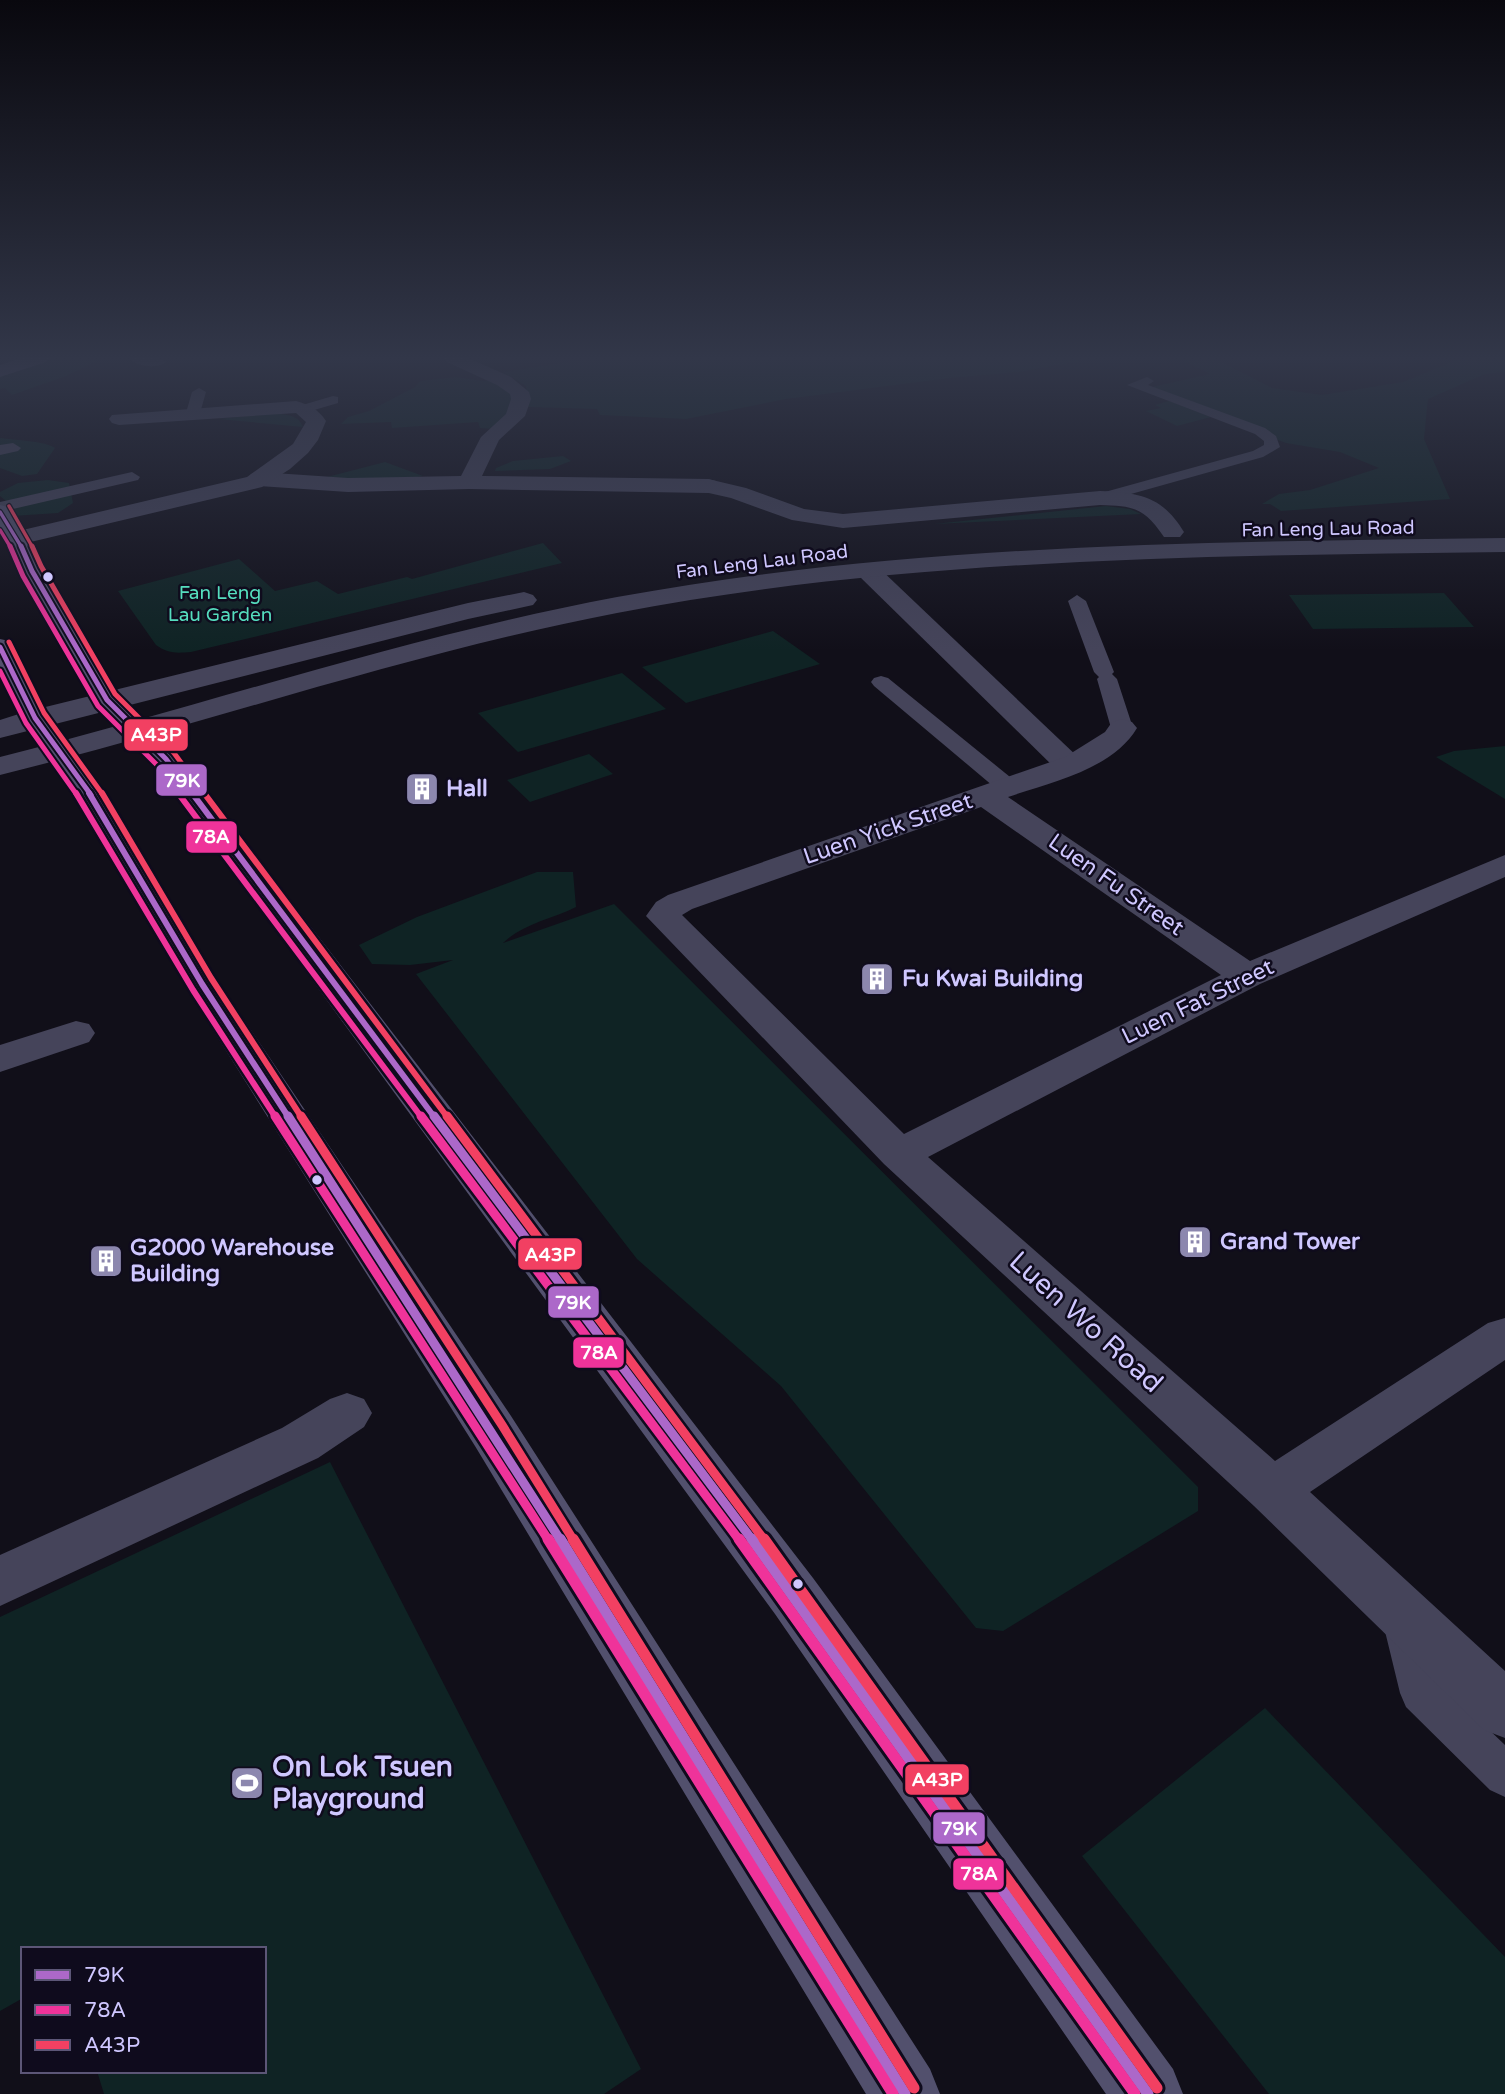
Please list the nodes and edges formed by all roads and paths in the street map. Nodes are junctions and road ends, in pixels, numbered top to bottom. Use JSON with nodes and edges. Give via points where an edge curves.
{"nodes":[{"id":1,"x":289,"y":456,"type":"edge"},
{"id":2,"x":480,"y":456,"type":"edge"},
{"id":3,"x":1252,"y":456,"type":"edge"},
{"id":4,"x":132,"y":477,"type":"dead end"},
{"id":5,"x":259,"y":479,"type":"junction"},
{"id":6,"x":469,"y":482,"type":"junction"},
{"id":7,"x":1100,"y":498,"type":"junction"},
{"id":8,"x":0,"y":510,"type":"edge"},
{"id":9,"x":1505,"y":526,"type":"edge"},
{"id":10,"x":1172,"y":532,"type":"junction"},
{"id":11,"x":18,"y":538,"type":"junction"},
{"id":12,"x":1505,"y":545,"type":"edge"},
{"id":13,"x":868,"y":571,"type":"junction"},
{"id":14,"x":1077,"y":601,"type":"dead end"},
{"id":15,"x":0,"y":647,"type":"edge"},
{"id":16,"x":881,"y":682,"type":"dead end"},
{"id":17,"x":122,"y":715,"type":"junction"},
{"id":18,"x":1122,"y":728,"type":"joint"},
{"id":19,"x":0,"y":729,"type":"edge"},
{"id":20,"x":48,"y":735,"type":"junction"},
{"id":21,"x":1069,"y":765,"type":"junction"},
{"id":22,"x":0,"y":766,"type":"edge"},
{"id":23,"x":996,"y":791,"type":"junction"},
{"id":24,"x":1495,"y":880,"type":"edge"},
{"id":25,"x":673,"y":929,"type":"joint"},
{"id":26,"x":1247,"y":976,"type":"junction"},
{"id":27,"x":76,"y":1033,"type":"dead end"},
{"id":28,"x":0,"y":1059,"type":"edge"},
{"id":29,"x":899,"y":1153,"type":"junction"},
{"id":30,"x":1505,"y":1336,"type":"edge"},
{"id":31,"x":347,"y":1413,"type":"dead end"},
{"id":32,"x":1272,"y":1490,"type":"junction"},
{"id":33,"x":0,"y":1581,"type":"edge"},
{"id":34,"x":1400,"y":1610,"type":"junction"},
{"id":35,"x":1505,"y":1710,"type":"edge"},
{"id":36,"x":1505,"y":1775,"type":"edge"},
{"id":37,"x":905,"y":2094,"type":"edge"},
{"id":38,"x":1148,"y":2094,"type":"edge"}],
"edges":[{"from":1,"to":5,"type":"street"},
{"from":2,"to":6,"type":"street"},
{"from":3,"to":7,"type":"lane"},
{"from":4,"to":8,"type":"lane"},
{"from":5,"to":6,"type":"street","via":[[348,485]]},
{"from":5,"to":11,"type":"street","via":[[229,490]]},
{"from":6,"to":7,"type":"street","via":[[708,486],[800,515],[843,521]]},
{"from":7,"to":10,"type":"street","via":[[1150,506],[1164,515]]},
{"from":8,"to":11,"type":"main road"},
{"from":9,"to":10,"type":"street","name":"Fan Leng Lau Road"},
{"from":10,"to":17,"type":"street","name":"Fan Leng Lau Road","via":[[889,547],[676,572],[468,611]]},
{"from":11,"to":17,"type":"main road","via":[[32,571]]},
{"from":12,"to":13,"type":"street","name":"Fan Leng Lau Road","via":[[1102,554]]},
{"from":13,"to":17,"type":"street","name":"Fan Leng Lau Road","via":[[618,605]]},
{"from":13,"to":21,"type":"street"},
{"from":14,"to":18,"type":"lane"},
{"from":15,"to":20,"type":"main road"},
{"from":16,"to":23,"type":"lane"},
{"from":17,"to":20,"type":"street","name":"Fan Leng Lau Road"},
{"from":17,"to":20,"type":"street","name":"Fan Leng Lau Road"},
{"from":17,"to":38,"type":"main road","via":[[166,759],[794,1596]]},
{"from":18,"to":21,"type":"street","name":"Luen Yick Street","via":[[1103,748]]},
{"from":19,"to":20,"type":"street"},
{"from":20,"to":22,"type":"street"},
{"from":20,"to":37,"type":"main road","via":[[98,805],[202,984],[500,1443]]},
{"from":21,"to":23,"type":"street","name":"Luen Yick Street"},
{"from":23,"to":25,"type":"street","name":"Luen Yick Street","via":[[680,902],[663,916]]},
{"from":23,"to":26,"type":"street","name":"Luen Fu Street"},
{"from":24,"to":26,"type":"street","name":"Luen Fat Street"},
{"from":25,"to":29,"type":"street","name":"Luen Wo Road"},
{"from":26,"to":29,"type":"street","name":"Luen Fat Street"},
{"from":27,"to":28,"type":"street"},
{"from":29,"to":32,"type":"street","name":"Luen Wo Road"},
{"from":30,"to":32,"type":"street"},
{"from":31,"to":33,"type":"street","via":[[300,1443]]},
{"from":32,"to":34,"type":"street","name":"Luen Wo Road"},
{"from":34,"to":35,"type":"street","name":"Luen Wo Road"},
{"from":34,"to":36,"type":"lane","via":[[1421,1693]]}]}
